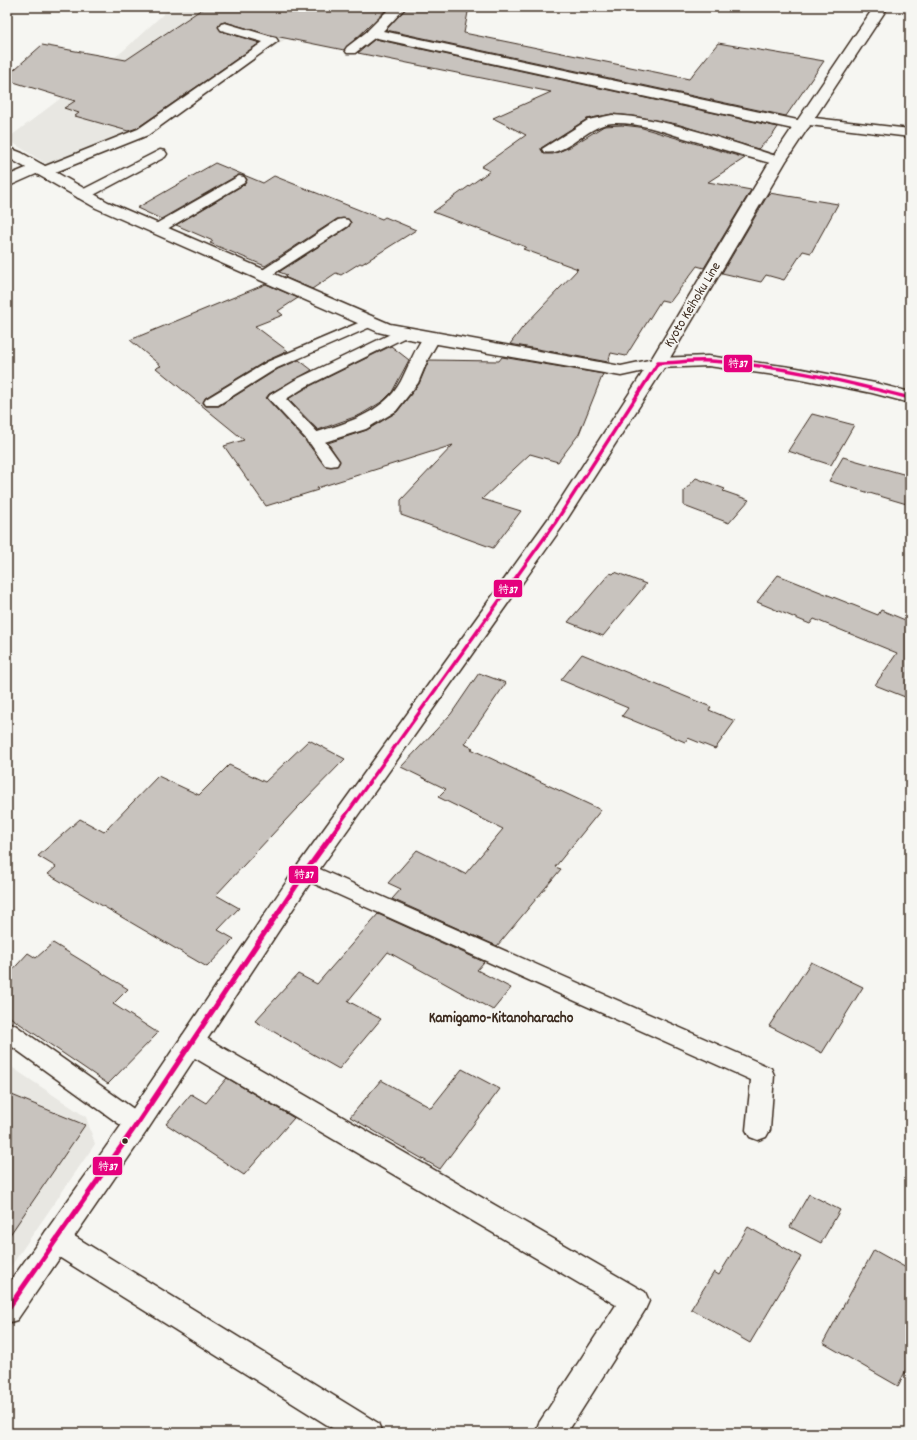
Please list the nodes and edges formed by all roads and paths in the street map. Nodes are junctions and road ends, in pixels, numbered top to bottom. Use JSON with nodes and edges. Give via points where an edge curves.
{"nodes":[{"id":1,"x":399,"y":7,"type":"edge"},
{"id":2,"x":881,"y":7,"type":"edge"},
{"id":3,"x":225,"y":27,"type":"dead end"},
{"id":4,"x":373,"y":33,"type":"junction"},
{"id":5,"x":351,"y":50,"type":"dead end"},
{"id":6,"x":804,"y":123,"type":"junction"},
{"id":7,"x":910,"y":133,"type":"edge"},
{"id":8,"x":549,"y":149,"type":"dead end"},
{"id":9,"x":7,"y":152,"type":"edge"},
{"id":10,"x":160,"y":154,"type":"dead end"},
{"id":11,"x":778,"y":161,"type":"junction"},
{"id":12,"x":40,"y":170,"type":"junction"},
{"id":13,"x":239,"y":180,"type":"dead end"},
{"id":14,"x":7,"y":182,"type":"edge"},
{"id":15,"x":83,"y":195,"type":"junction"},
{"id":16,"x":343,"y":223,"type":"dead end"},
{"id":17,"x":156,"y":229,"type":"junction"},
{"id":18,"x":262,"y":275,"type":"junction"},
{"id":19,"x":370,"y":322,"type":"junction"},
{"id":20,"x":403,"y":334,"type":"junction"},
{"id":21,"x":431,"y":338,"type":"junction"},
{"id":22,"x":658,"y":363,"type":"junction"},
{"id":23,"x":910,"y":398,"type":"edge"},
{"id":24,"x":212,"y":402,"type":"dead end"},
{"id":25,"x":315,"y":439,"type":"junction"},
{"id":26,"x":330,"y":461,"type":"dead end"},
{"id":27,"x":306,"y":871,"type":"junction"},
{"id":28,"x":7,"y":1031,"type":"edge"},
{"id":29,"x":192,"y":1043,"type":"junction"},
{"id":30,"x":137,"y":1124,"type":"junction"},
{"id":31,"x":758,"y":1130,"type":"dead end"},
{"id":32,"x":56,"y":1240,"type":"junction"},
{"id":33,"x":7,"y":1310,"type":"edge"},
{"id":34,"x":367,"y":1433,"type":"edge"},
{"id":35,"x":550,"y":1433,"type":"edge"}],
"edges":[{"from":1,"to":4,"type":"street"},
{"from":2,"to":6,"type":"street","name":"Kyoto Keihoku Line"},
{"from":3,"to":12,"type":"lane","via":[[272,41],[143,132]]},
{"from":4,"to":5,"type":"lane"},
{"from":4,"to":6,"type":"street"},
{"from":6,"to":7,"type":"lane"},
{"from":6,"to":11,"type":"street","name":"Kyoto Keihoku Line"},
{"from":8,"to":11,"type":"lane","via":[[593,123],[612,119],[663,127]]},
{"from":9,"to":12,"type":"street"},
{"from":10,"to":15,"type":"lane"},
{"from":11,"to":22,"type":"street","name":"Kyoto Keihoku Line"},
{"from":12,"to":14,"type":"street"},
{"from":12,"to":15,"type":"street"},
{"from":13,"to":17,"type":"lane"},
{"from":15,"to":17,"type":"street"},
{"from":16,"to":18,"type":"lane"},
{"from":17,"to":18,"type":"street"},
{"from":18,"to":19,"type":"street"},
{"from":19,"to":20,"type":"street"},
{"from":19,"to":24,"type":"lane","via":[[272,365]]},
{"from":20,"to":21,"type":"street"},
{"from":20,"to":25,"type":"lane","via":[[301,383],[276,398]]},
{"from":21,"to":22,"type":"street","via":[[621,371]]},
{"from":21,"to":25,"type":"street","via":[[409,383],[390,407],[359,425]]},
{"from":22,"to":23,"type":"street","via":[[708,361],[797,372]]},
{"from":22,"to":27,"type":"street","name":"Kyoto Keihoku Line","via":[[555,523]]},
{"from":25,"to":26,"type":"lane"},
{"from":27,"to":29,"type":"street","name":"Kyoto Keihoku Line"},
{"from":27,"to":31,"type":"lane","via":[[763,1075]]},
{"from":28,"to":30,"type":"lane"},
{"from":29,"to":30,"type":"street","name":"Kyoto Keihoku Line"},
{"from":29,"to":35,"type":"street","via":[[635,1301]]},
{"from":30,"to":32,"type":"street","name":"Kyoto Keihoku Line"},
{"from":32,"to":33,"type":"street","name":"Kyoto Keihoku Line"},
{"from":32,"to":34,"type":"street"}]}
